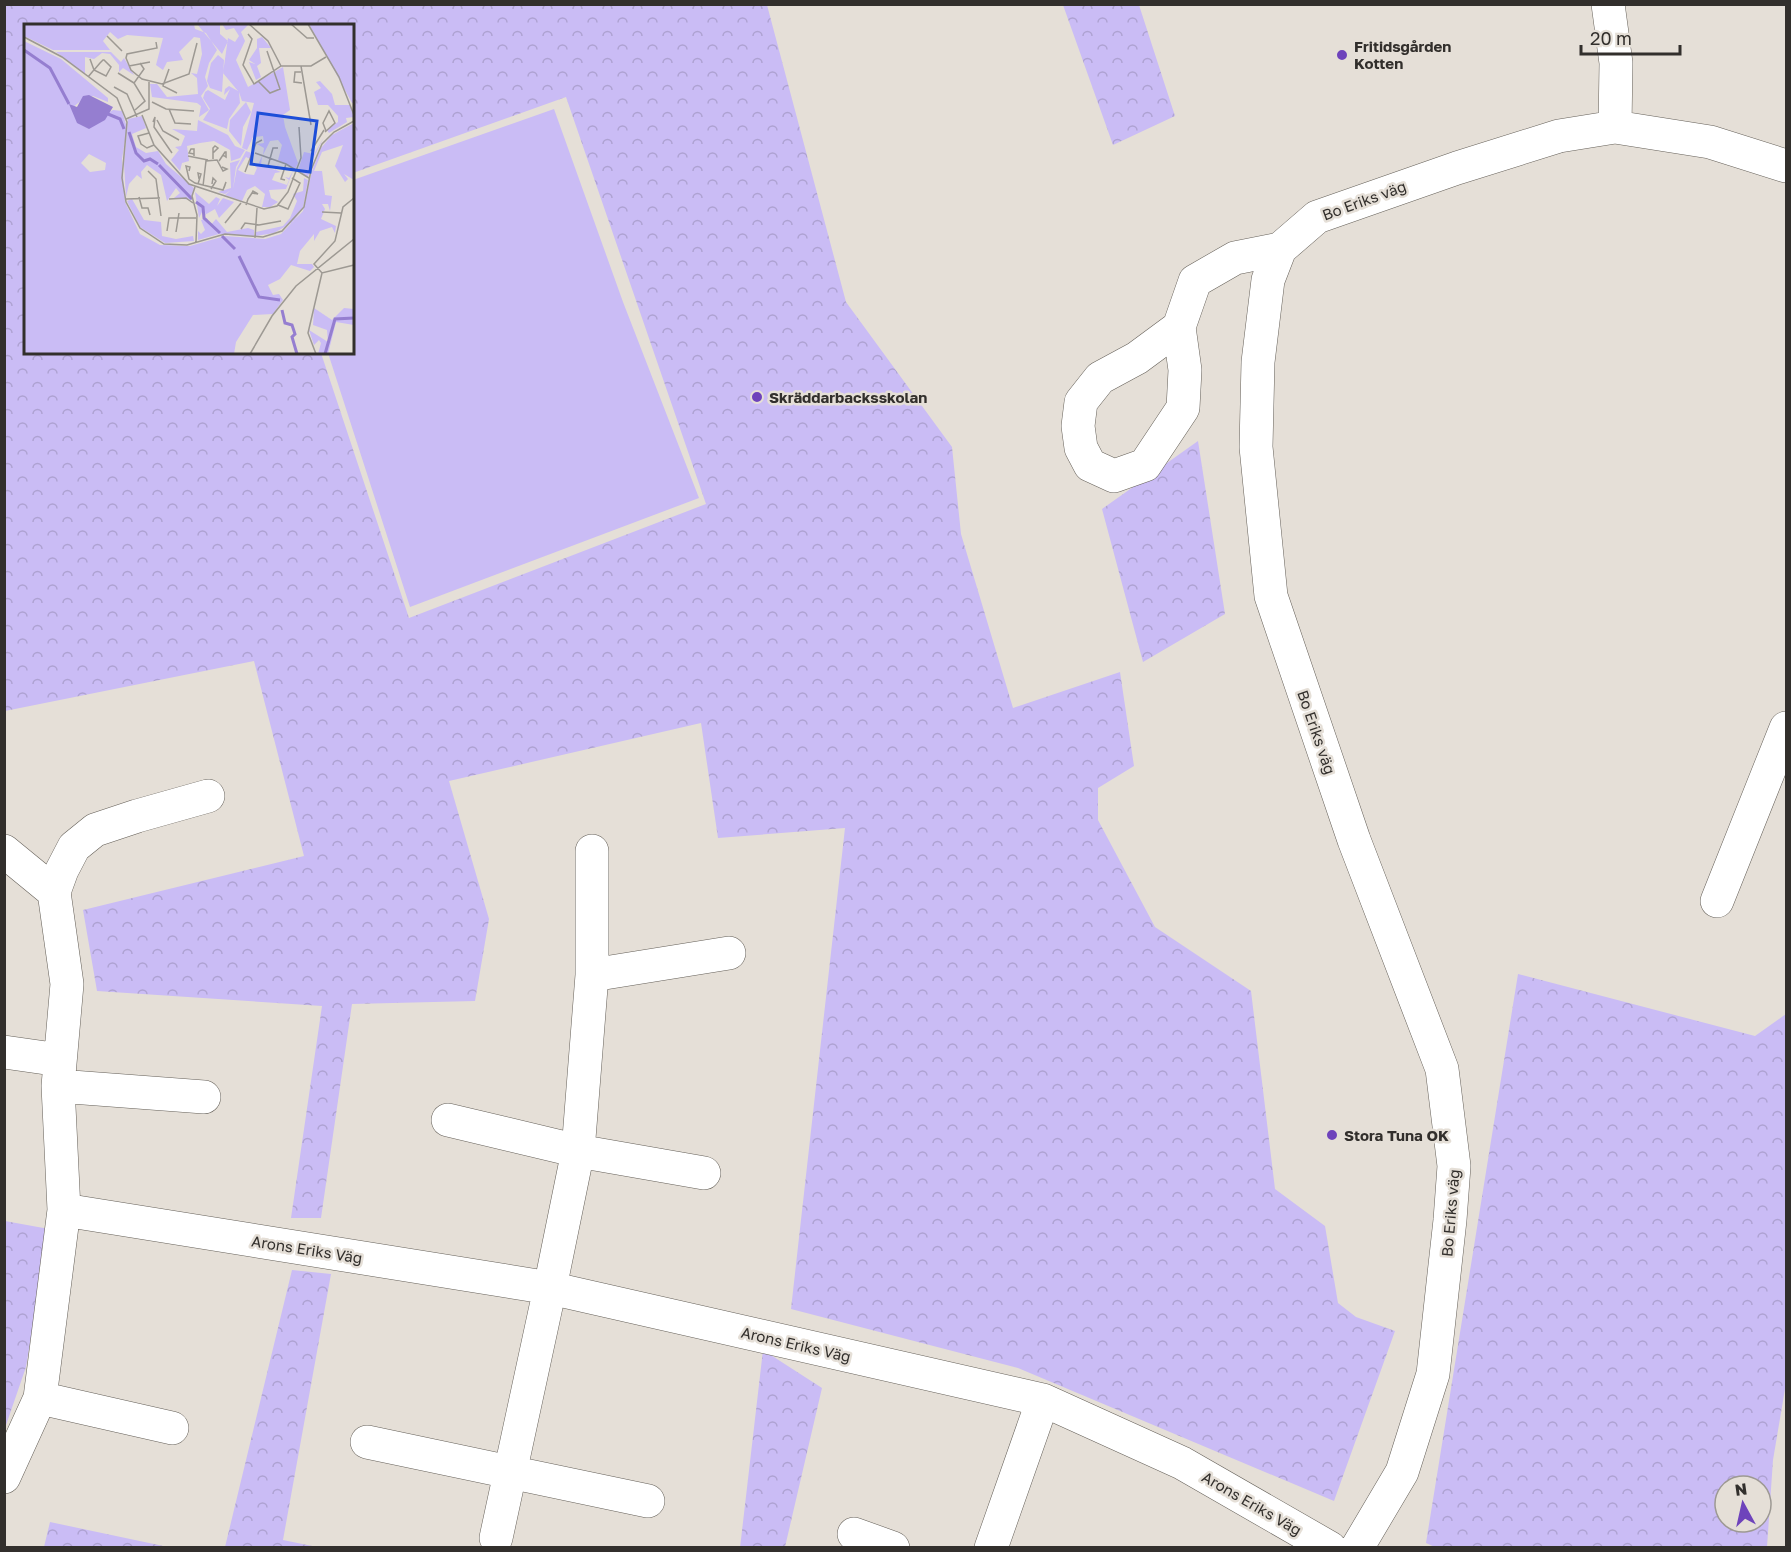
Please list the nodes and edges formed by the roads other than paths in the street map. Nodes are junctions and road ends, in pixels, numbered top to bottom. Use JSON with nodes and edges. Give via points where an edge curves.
{"nodes":[{"id":1,"x":1608,"y":4,"type":"edge"},
{"id":2,"x":1615,"y":127,"type":"junction"},
{"id":3,"x":1786,"y":166,"type":"edge"},
{"id":4,"x":1280,"y":249,"type":"junction"},
{"id":5,"x":1179,"y":327,"type":"dead end"},
{"id":6,"x":1786,"y":728,"type":"edge"},
{"id":7,"x":208,"y":796,"type":"dead end"},
{"id":8,"x":4,"y":851,"type":"edge"},
{"id":9,"x":592,"y":851,"type":"dead end"},
{"id":10,"x":54,"y":891,"type":"junction"},
{"id":11,"x":1717,"y":901,"type":"dead end"},
{"id":12,"x":729,"y":953,"type":"dead end"},
{"id":13,"x":592,"y":975,"type":"junction"},
{"id":14,"x":4,"y":1052,"type":"edge"},
{"id":15,"x":59,"y":1073,"type":"junction"},
{"id":16,"x":204,"y":1097,"type":"dead end"},
{"id":17,"x":448,"y":1120,"type":"dead end"},
{"id":18,"x":578,"y":1151,"type":"junction"},
{"id":19,"x":704,"y":1173,"type":"dead end"},
{"id":20,"x":64,"y":1210,"type":"junction"},
{"id":21,"x":550,"y":1288,"type":"junction"},
{"id":22,"x":40,"y":1398,"type":"junction"},
{"id":23,"x":1043,"y":1400,"type":"junction"},
{"id":24,"x":172,"y":1428,"type":"dead end"},
{"id":25,"x":367,"y":1442,"type":"dead end"},
{"id":26,"x":511,"y":1473,"type":"junction"},
{"id":27,"x":4,"y":1477,"type":"edge"},
{"id":28,"x":648,"y":1501,"type":"dead end"},
{"id":29,"x":854,"y":1534,"type":"dead end"},
{"id":30,"x":496,"y":1538,"type":"dead end"},
{"id":31,"x":893,"y":1548,"type":"edge"},
{"id":32,"x":991,"y":1548,"type":"edge"},
{"id":33,"x":1330,"y":1548,"type":"edge"},
{"id":34,"x":1358,"y":1548,"type":"edge"}],
"edges":[{"from":1,"to":2,"type":"street","via":[[1616,63]]},
{"from":2,"to":3,"type":"street","name":"Bo Eriks väg","via":[[1710,142]]},
{"from":2,"to":4,"type":"street","name":"Bo Eriks väg","via":[[1559,136],[1317,217]]},
{"from":4,"to":5,"type":"street","via":[[1235,258],[1195,281]]},
{"from":4,"to":34,"type":"street","name":"Bo Eriks väg","via":[[1268,280],[1258,362],[1256,447],[1270,596],[1354,840],[1442,1069],[1454,1166],[1433,1374],[1402,1472]]},
{"from":6,"to":11,"type":"street"},
{"from":7,"to":10,"type":"street","via":[[95,830],[74,847]]},
{"from":8,"to":10,"type":"street"},
{"from":9,"to":13,"type":"street"},
{"from":10,"to":15,"type":"street","via":[[67,984]]},
{"from":12,"to":13,"type":"street"},
{"from":13,"to":18,"type":"street"},
{"from":14,"to":15,"type":"street"},
{"from":15,"to":16,"type":"street"},
{"from":15,"to":20,"type":"street"},
{"from":17,"to":18,"type":"street"},
{"from":18,"to":19,"type":"street"},
{"from":18,"to":21,"type":"street"},
{"from":20,"to":21,"type":"street","name":"Arons Eriks Väg"},
{"from":20,"to":22,"type":"street"},
{"from":21,"to":23,"type":"street","name":"Arons Eriks Väg"},
{"from":21,"to":26,"type":"street"},
{"from":22,"to":24,"type":"street"},
{"from":22,"to":27,"type":"street"},
{"from":23,"to":32,"type":"street"},
{"from":23,"to":33,"type":"street","name":"Arons Eriks Väg","via":[[1182,1463]]},
{"from":25,"to":26,"type":"street"},
{"from":26,"to":28,"type":"street"},
{"from":26,"to":30,"type":"street"},
{"from":29,"to":31,"type":"street"}]}
